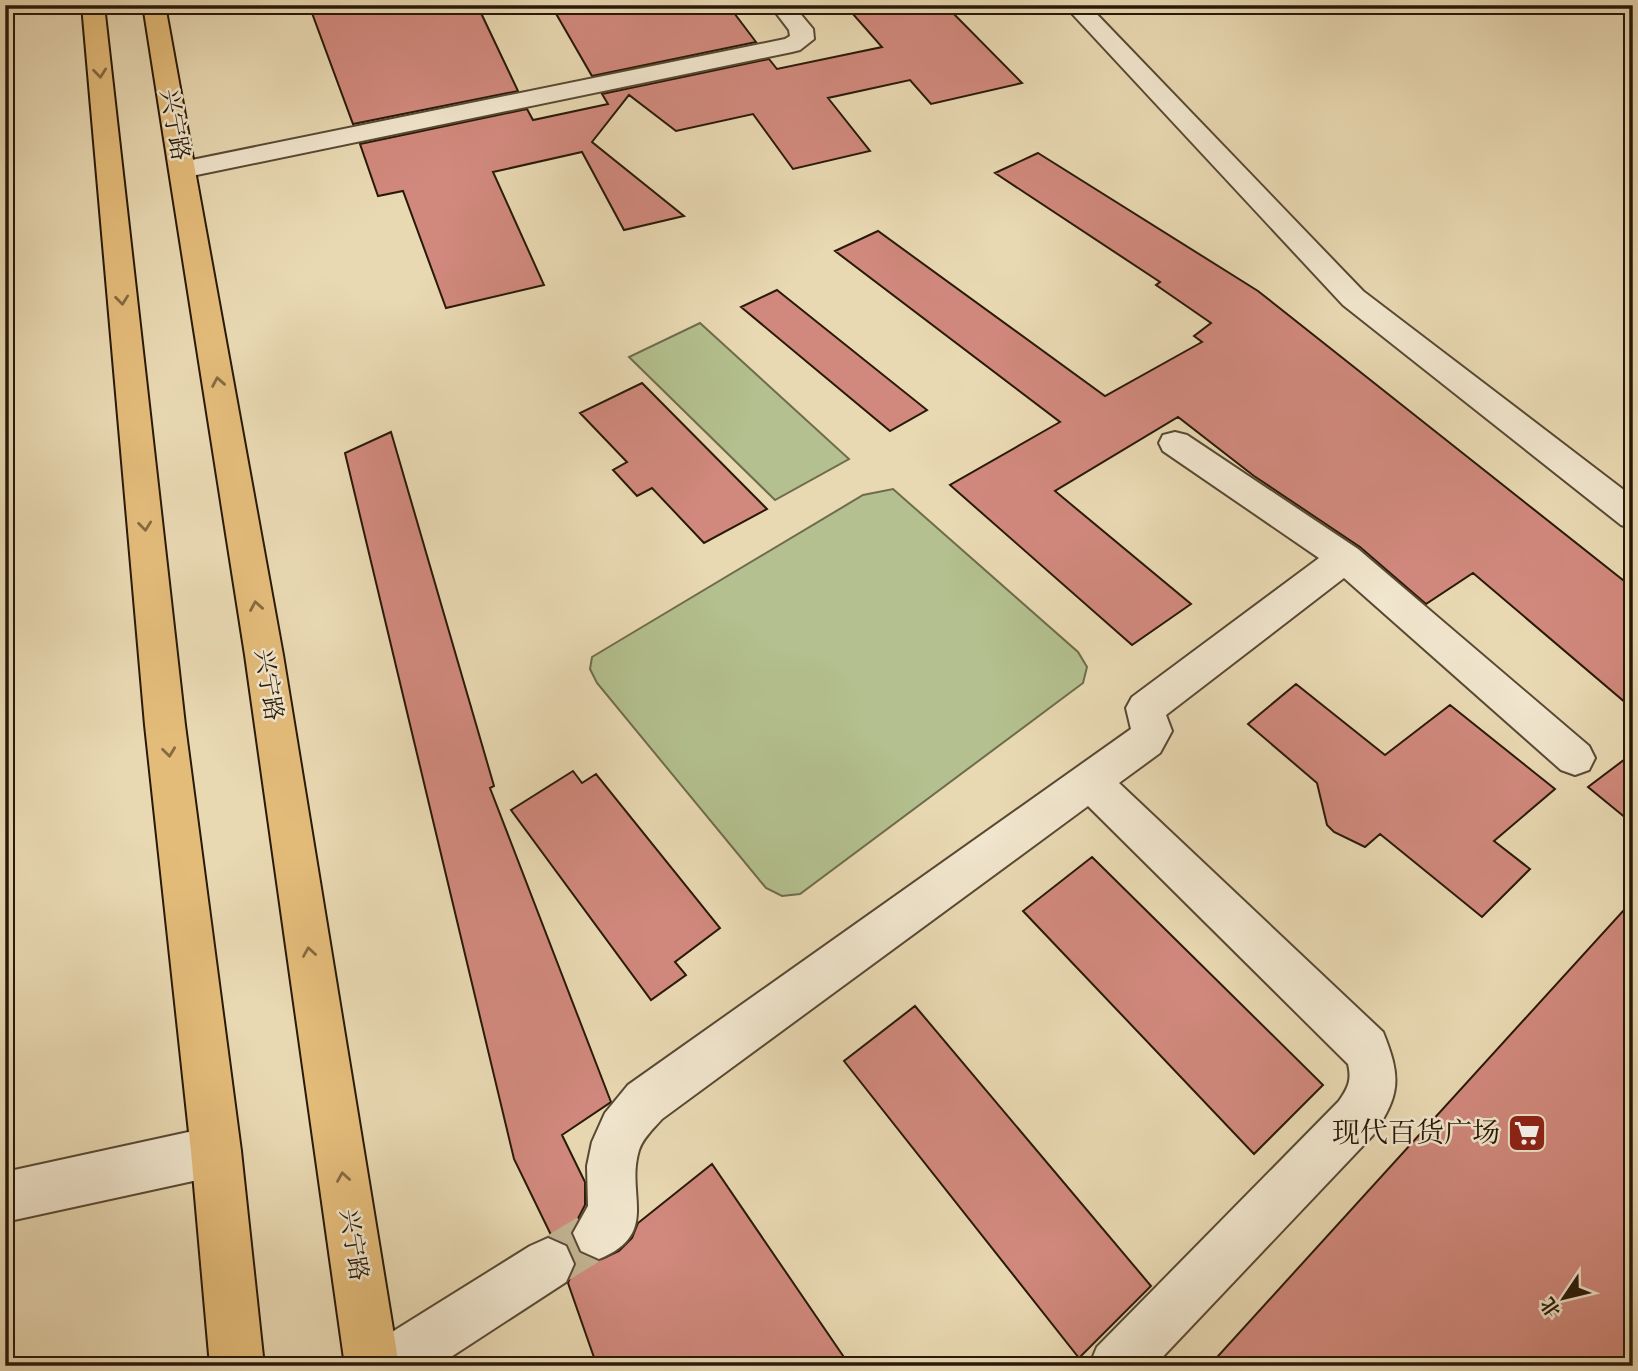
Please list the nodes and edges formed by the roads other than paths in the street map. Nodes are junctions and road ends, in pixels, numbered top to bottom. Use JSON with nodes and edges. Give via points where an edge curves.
{"nodes":[{"id":1,"x":93,"y":5,"type":"edge"},
{"id":2,"x":154,"y":5,"type":"edge"},
{"id":3,"x":781,"y":5,"type":"edge"},
{"id":4,"x":1075,"y":5,"type":"edge"},
{"id":5,"x":182,"y":170,"type":"junction"},
{"id":6,"x":1175,"y":443,"type":"dead end"},
{"id":7,"x":1633,"y":516,"type":"edge"},
{"id":8,"x":1345,"y":558,"type":"junction"},
{"id":9,"x":1574,"y":758,"type":"dead end"},
{"id":10,"x":1091,"y":782,"type":"junction"},
{"id":11,"x":216,"y":1151,"type":"junction"},
{"id":12,"x":5,"y":1197,"type":"edge"},
{"id":13,"x":599,"y":1233,"type":"tunnel mouth"},
{"id":14,"x":548,"y":1264,"type":"tunnel mouth"},
{"id":15,"x":237,"y":1366,"type":"edge"},
{"id":16,"x":372,"y":1366,"type":"edge"},
{"id":17,"x":387,"y":1366,"type":"edge"},
{"id":18,"x":1115,"y":1366,"type":"edge"}],
"edges":[{"from":1,"to":11,"type":"main road","one_way":true,"via":[[165,725]]},
{"from":2,"to":5,"type":"main road","name":"兴宁路"},
{"from":3,"to":5,"type":"street","via":[[800,29],[802,39],[792,45]]},
{"from":4,"to":7,"type":"street","via":[[1353,298]]},
{"from":16,"to":5,"type":"main road","name":"兴宁路","one_way":true,"via":[[264,655]]},
{"from":6,"to":8,"type":"street"},
{"from":8,"to":9,"type":"street"},
{"from":8,"to":10,"type":"street","via":[[1157,697],[1146,708],[1152,731],[1146,741]]},
{"from":10,"to":13,"type":"street","via":[[645,1102],[623,1126],[612,1148],[614,1215]]},
{"from":10,"to":18,"type":"street","via":[[1366,1049],[1375,1072],[1372,1096],[1356,1118]]},
{"from":11,"to":12,"type":"street"},
{"from":11,"to":15,"type":"main road"},
{"from":14,"to":17,"type":"street"}]}
